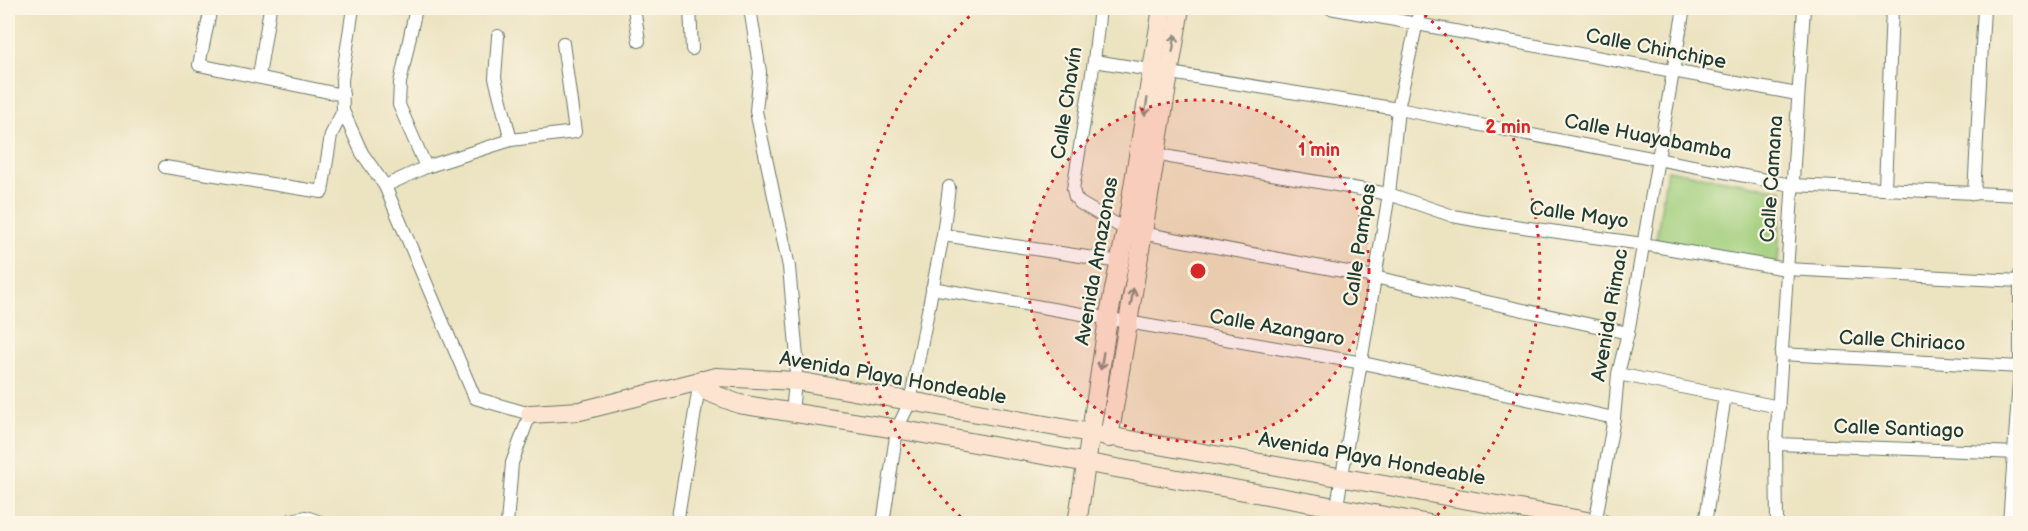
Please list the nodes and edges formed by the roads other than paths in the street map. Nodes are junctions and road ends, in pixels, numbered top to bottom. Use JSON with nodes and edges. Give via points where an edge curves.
{"nodes":[{"id":1,"x":211,"y":8,"type":"edge"},
{"id":2,"x":270,"y":8,"type":"edge"},
{"id":3,"x":353,"y":8,"type":"edge"},
{"id":4,"x":416,"y":8,"type":"edge"},
{"id":5,"x":634,"y":8,"type":"edge"},
{"id":6,"x":690,"y":8,"type":"edge"},
{"id":7,"x":750,"y":8,"type":"edge"},
{"id":8,"x":1100,"y":8,"type":"edge"},
{"id":9,"x":1162,"y":8,"type":"edge"},
{"id":10,"x":1180,"y":8,"type":"edge"},
{"id":11,"x":1330,"y":8,"type":"edge"},
{"id":12,"x":1420,"y":8,"type":"edge"},
{"id":13,"x":1684,"y":8,"type":"edge"},
{"id":14,"x":1804,"y":8,"type":"edge"},
{"id":15,"x":1892,"y":8,"type":"edge"},
{"id":16,"x":1983,"y":8,"type":"edge"},
{"id":17,"x":1417,"y":22,"type":"junction"},
{"id":18,"x":498,"y":36,"type":"dead end"},
{"id":19,"x":639,"y":41,"type":"dead end"},
{"id":20,"x":563,"y":43,"type":"dead end"},
{"id":21,"x":692,"y":49,"type":"dead end"},
{"id":22,"x":1094,"y":61,"type":"junction"},
{"id":23,"x":1160,"y":73,"type":"junction"},
{"id":24,"x":1674,"y":73,"type":"junction"},
{"id":25,"x":259,"y":76,"type":"junction"},
{"id":26,"x":1797,"y":94,"type":"junction"},
{"id":27,"x":343,"y":95,"type":"junction"},
{"id":28,"x":1398,"y":110,"type":"junction"},
{"id":29,"x":343,"y":111,"type":"junction"},
{"id":30,"x":510,"y":140,"type":"junction"},
{"id":31,"x":1148,"y":150,"type":"junction"},
{"id":32,"x":1657,"y":158,"type":"junction"},
{"id":33,"x":165,"y":166,"type":"dead end"},
{"id":34,"x":426,"y":167,"type":"junction"},
{"id":35,"x":1791,"y":185,"type":"junction"},
{"id":36,"x":385,"y":186,"type":"junction"},
{"id":37,"x":949,"y":187,"type":"dead end"},
{"id":38,"x":1885,"y":188,"type":"junction"},
{"id":39,"x":1389,"y":194,"type":"junction"},
{"id":40,"x":1974,"y":194,"type":"junction"},
{"id":41,"x":2020,"y":195,"type":"edge"},
{"id":42,"x":1135,"y":232,"type":"junction"},
{"id":43,"x":943,"y":235,"type":"junction"},
{"id":44,"x":1643,"y":244,"type":"junction"},
{"id":45,"x":1120,"y":262,"type":"junction"},
{"id":46,"x":1786,"y":269,"type":"junction"},
{"id":47,"x":2020,"y":274,"type":"edge"},
{"id":48,"x":1374,"y":277,"type":"junction"},
{"id":49,"x":2020,"y":281,"type":"edge"},
{"id":50,"x":932,"y":288,"type":"junction"},
{"id":51,"x":1108,"y":319,"type":"junction"},
{"id":52,"x":1128,"y":322,"type":"junction"},
{"id":53,"x":1628,"y":333,"type":"junction"},
{"id":54,"x":1781,"y":354,"type":"junction"},
{"id":55,"x":1363,"y":363,"type":"junction"},
{"id":56,"x":2020,"y":368,"type":"edge"},
{"id":57,"x":1618,"y":374,"type":"junction"},
{"id":58,"x":700,"y":380,"type":"junction"},
{"id":59,"x":797,"y":381,"type":"junction"},
{"id":60,"x":1725,"y":396,"type":"junction"},
{"id":61,"x":910,"y":402,"type":"junction"},
{"id":62,"x":1779,"y":407,"type":"junction"},
{"id":63,"x":530,"y":414,"type":"junction"},
{"id":64,"x":792,"y":414,"type":"junction"},
{"id":65,"x":1614,"y":418,"type":"junction"},
{"id":66,"x":897,"y":429,"type":"junction"},
{"id":67,"x":1090,"y":434,"type":"junction"},
{"id":68,"x":1109,"y":438,"type":"junction"},
{"id":69,"x":1776,"y":444,"type":"junction"},
{"id":70,"x":2017,"y":453,"type":"edge"},
{"id":71,"x":1085,"y":464,"type":"junction"},
{"id":72,"x":1342,"y":476,"type":"junction"},
{"id":73,"x":1337,"y":505,"type":"junction"},
{"id":74,"x":679,"y":523,"type":"edge"},
{"id":75,"x":1598,"y":523,"type":"edge"},
{"id":76,"x":288,"y":524,"type":"edge"},
{"id":77,"x":326,"y":524,"type":"edge"},
{"id":78,"x":507,"y":524,"type":"edge"},
{"id":79,"x":883,"y":524,"type":"edge"},
{"id":80,"x":1077,"y":524,"type":"edge"},
{"id":81,"x":1334,"y":524,"type":"edge"},
{"id":82,"x":1430,"y":524,"type":"edge"},
{"id":83,"x":1705,"y":524,"type":"edge"},
{"id":84,"x":1777,"y":524,"type":"edge"},
{"id":85,"x":2009,"y":524,"type":"edge"}],
"edges":[{"from":1,"to":25,"type":"street","via":[[200,65]]},
{"from":2,"to":25,"type":"street"},
{"from":3,"to":27,"type":"street"},
{"from":4,"to":34,"type":"street","via":[[399,105]]},
{"from":5,"to":19,"type":"street"},
{"from":6,"to":21,"type":"street"},
{"from":7,"to":59,"type":"street","via":[[759,72],[756,111],[789,267]]},
{"from":8,"to":22,"type":"street","name":"Calle Chavín"},
{"from":9,"to":23,"type":"street","name":"Avenida Amazonas"},
{"from":23,"to":10,"type":"street","name":"Avenida Amazonas","one_way":true},
{"from":11,"to":17,"type":"street","name":"Calle Chinchipe"},
{"from":12,"to":17,"type":"street","name":"Calle Pampas"},
{"from":13,"to":24,"type":"street","name":"Avenida Rimac"},
{"from":14,"to":26,"type":"street","name":"Calle Camana"},
{"from":15,"to":38,"type":"street"},
{"from":16,"to":40,"type":"street"},
{"from":17,"to":24,"type":"street","name":"Calle Chinchipe"},
{"from":17,"to":28,"type":"street","name":"Calle Pampas"},
{"from":18,"to":30,"type":"street","via":[[495,78]]},
{"from":20,"to":30,"type":"street","via":[[575,132]]},
{"from":22,"to":23,"type":"street","name":"Calle Huayabamba"},
{"from":22,"to":42,"type":"street","name":"Calle Chavín","via":[[1074,197]]},
{"from":23,"to":28,"type":"street","name":"Calle Huayabamba"},
{"from":23,"to":31,"type":"street","name":"Avenida Amazonas"},
{"from":24,"to":26,"type":"street","name":"Calle Chinchipe"},
{"from":24,"to":32,"type":"street","name":"Avenida Rimac"},
{"from":25,"to":27,"type":"street"},
{"from":26,"to":35,"type":"street","name":"Calle Camana"},
{"from":27,"to":29,"type":"street"},
{"from":28,"to":32,"type":"street","name":"Calle Huayabamba"},
{"from":28,"to":39,"type":"street","name":"Calle Pampas"},
{"from":29,"to":33,"type":"street","via":[[332,135],[322,192]]},
{"from":29,"to":36,"type":"street","via":[[362,153]]},
{"from":30,"to":34,"type":"street"},
{"from":31,"to":39,"type":"street","name":"Calle Mayo"},
{"from":31,"to":42,"type":"street","name":"Avenida Amazonas"},
{"from":32,"to":35,"type":"street","name":"Calle Huayabamba"},
{"from":32,"to":44,"type":"street","name":"Avenida Rimac"},
{"from":34,"to":36,"type":"street"},
{"from":35,"to":38,"type":"street","name":"Calle Huayabamba"},
{"from":35,"to":46,"type":"street","name":"Calle Camana"},
{"from":36,"to":63,"type":"street","via":[[475,398]]},
{"from":37,"to":43,"type":"street"},
{"from":38,"to":40,"type":"street","name":"Calle Huayabamba"},
{"from":39,"to":44,"type":"street","name":"Calle Mayo","via":[[1452,216]]},
{"from":39,"to":48,"type":"street","name":"Calle Pampas"},
{"from":40,"to":41,"type":"street","name":"Calle Huayabamba"},
{"from":42,"to":45,"type":"street","name":"Avenida Amazonas"},
{"from":42,"to":48,"type":"street"},
{"from":52,"to":42,"type":"street","name":"Avenida Amazonas","one_way":true},
{"from":43,"to":45,"type":"street"},
{"from":43,"to":50,"type":"street"},
{"from":44,"to":46,"type":"street","name":"Calle Mayo"},
{"from":44,"to":53,"type":"street","name":"Avenida Rimac"},
{"from":45,"to":51,"type":"street","name":"Avenida Amazonas"},
{"from":46,"to":49,"type":"street","name":"Calle Mayo"},
{"from":46,"to":54,"type":"street","name":"Calle Camana"},
{"from":47,"to":49,"type":"street"},
{"from":48,"to":53,"type":"street"},
{"from":48,"to":55,"type":"street","name":"Calle Pampas"},
{"from":49,"to":56,"type":"street"},
{"from":50,"to":51,"type":"street","name":"Calle Azangaro"},
{"from":50,"to":61,"type":"street"},
{"from":51,"to":52,"type":"street","name":"Calle Azangaro"},
{"from":51,"to":67,"type":"street","name":"Avenida Amazonas","one_way":true},
{"from":52,"to":55,"type":"street","name":"Calle Azangaro"},
{"from":52,"to":68,"type":"street","name":"Avenida Amazonas"},
{"from":53,"to":57,"type":"street","name":"Avenida Rimac"},
{"from":54,"to":56,"type":"street","name":"Calle Chiriaco"},
{"from":54,"to":62,"type":"street","name":"Calle Camana"},
{"from":55,"to":65,"type":"street","name":"Calle Azangaro"},
{"from":55,"to":72,"type":"street","name":"Calle Pampas"},
{"from":56,"to":70,"type":"street"},
{"from":57,"to":60,"type":"street"},
{"from":57,"to":65,"type":"street","name":"Avenida Rimac"},
{"from":58,"to":59,"type":"street","name":"Avenida Playa Hondeable","via":[[735,377]]},
{"from":58,"to":63,"type":"street","name":"Avenida Playa Hondeable","via":[[590,409]]},
{"from":58,"to":64,"type":"street","via":[[708,392],[721,399]]},
{"from":58,"to":74,"type":"street"},
{"from":59,"to":61,"type":"street","name":"Avenida Playa Hondeable"},
{"from":59,"to":64,"type":"street"},
{"from":60,"to":62,"type":"street"},
{"from":60,"to":83,"type":"street"},
{"from":61,"to":66,"type":"street"},
{"from":61,"to":67,"type":"street","name":"Avenida Playa Hondeable"},
{"from":62,"to":69,"type":"street","name":"Calle Camana"},
{"from":63,"to":78,"type":"street","via":[[512,463]]},
{"from":64,"to":66,"type":"street"},
{"from":65,"to":75,"type":"street","name":"Avenida Rimac"},
{"from":66,"to":71,"type":"street"},
{"from":66,"to":79,"type":"street"},
{"from":67,"to":68,"type":"street","name":"Avenida Playa Hondeable"},
{"from":67,"to":71,"type":"street","name":"Avenida Amazonas"},
{"from":68,"to":72,"type":"street","name":"Avenida Playa Hondeable"},
{"from":69,"to":70,"type":"street","name":"Calle Santiago"},
{"from":69,"to":84,"type":"street","name":"Calle Camana"},
{"from":70,"to":85,"type":"street"},
{"from":71,"to":73,"type":"street"},
{"from":71,"to":80,"type":"street","name":"Avenida Amazonas"},
{"from":72,"to":73,"type":"street","name":"Calle Pampas"},
{"from":72,"to":75,"type":"street","name":"Avenida Playa Hondeable"},
{"from":73,"to":81,"type":"street","name":"Calle Pampas"},
{"from":73,"to":82,"type":"street"},
{"from":76,"to":77,"type":"street","via":[[306,517]]}]}
